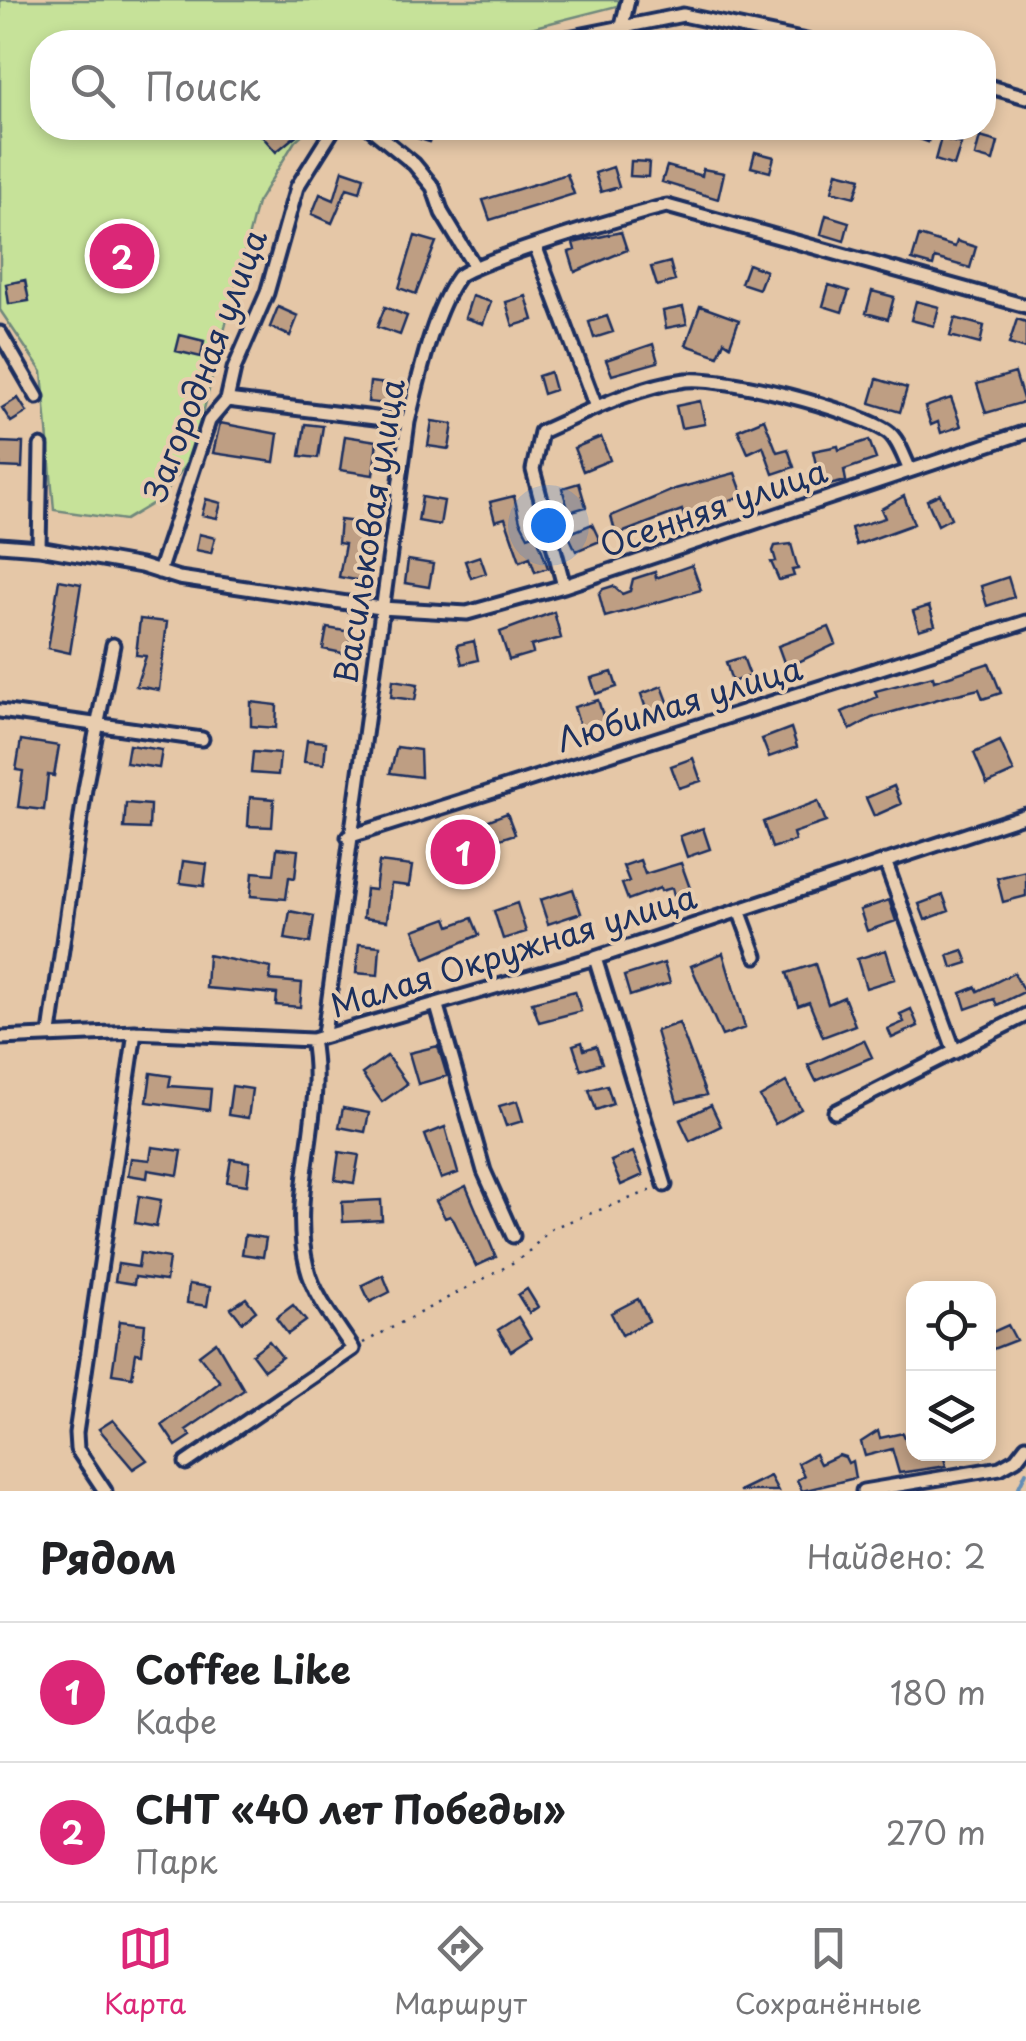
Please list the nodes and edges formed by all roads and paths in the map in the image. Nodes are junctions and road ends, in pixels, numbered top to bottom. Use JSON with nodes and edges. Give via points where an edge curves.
{"nodes":[{"id":1,"x":628,"y":0,"type":"edge"},
{"id":2,"x":622,"y":26,"type":"junction"},
{"id":3,"x":604,"y":30,"type":"edge"},
{"id":4,"x":763,"y":30,"type":"edge"},
{"id":5,"x":996,"y":88,"type":"edge"},
{"id":6,"x":1026,"y":97,"type":"edge"},
{"id":7,"x":326,"y":140,"type":"edge"},
{"id":8,"x":385,"y":140,"type":"edge"},
{"id":9,"x":536,"y":248,"type":"junction"},
{"id":10,"x":472,"y":264,"type":"junction"},
{"id":11,"x":1026,"y":306,"type":"edge"},
{"id":12,"x":0,"y":333,"type":"edge"},
{"id":13,"x":37,"y":397,"type":"dead end"},
{"id":14,"x":227,"y":400,"type":"junction"},
{"id":15,"x":596,"y":407,"type":"junction"},
{"id":16,"x":408,"y":422,"type":"junction"},
{"id":17,"x":1026,"y":432,"type":"edge"},
{"id":18,"x":42,"y":446,"type":"dead end"},
{"id":19,"x":910,"y":470,"type":"junction"},
{"id":20,"x":0,"y":545,"type":"edge"},
{"id":21,"x":39,"y":548,"type":"junction"},
{"id":22,"x":159,"y":572,"type":"junction"},
{"id":23,"x":564,"y":586,"type":"junction"},
{"id":24,"x":381,"y":608,"type":"junction"},
{"id":25,"x":1026,"y":622,"type":"edge"},
{"id":26,"x":113,"y":645,"type":"dead end"},
{"id":27,"x":0,"y":711,"type":"edge"},
{"id":28,"x":96,"y":727,"type":"junction"},
{"id":29,"x":202,"y":739,"type":"dead end"},
{"id":30,"x":1026,"y":814,"type":"edge"},
{"id":31,"x":348,"y":837,"type":"junction"},
{"id":32,"x":886,"y":862,"type":"junction"},
{"id":33,"x":739,"y":910,"type":"junction"},
{"id":34,"x":756,"y":956,"type":"dead end"},
{"id":35,"x":596,"y":958,"type":"junction"},
{"id":36,"x":437,"y":1006,"type":"junction"},
{"id":37,"x":1026,"y":1015,"type":"edge"},
{"id":38,"x":135,"y":1032,"type":"junction"},
{"id":39,"x":50,"y":1033,"type":"junction"},
{"id":40,"x":318,"y":1037,"type":"junction"},
{"id":41,"x":0,"y":1038,"type":"edge"},
{"id":42,"x":955,"y":1052,"type":"junction"},
{"id":43,"x":835,"y":1112,"type":"dead end"},
{"id":44,"x":665,"y":1184,"type":"joint"},
{"id":45,"x":513,"y":1236,"type":"dead end"},
{"id":46,"x":353,"y":1349,"type":"junction"},
{"id":47,"x":1026,"y":1446,"type":"edge"},
{"id":48,"x":186,"y":1463,"type":"dead end"},
{"id":49,"x":105,"y":1491,"type":"edge"},
{"id":50,"x":863,"y":1491,"type":"edge"}],
"edges":[{"from":1,"to":2,"type":"street"},
{"from":2,"to":3,"type":"street"},
{"from":2,"to":4,"type":"street","via":[[684,14]]},
{"from":5,"to":6,"type":"street"},
{"from":7,"to":14,"type":"street","name":"Загородная улица","via":[[297,186],[268,293]]},
{"from":8,"to":10,"type":"street","via":[[432,187]]},
{"from":9,"to":10,"type":"street"},
{"from":9,"to":11,"type":"street","via":[[627,213],[667,206]]},
{"from":9,"to":15,"type":"street"},
{"from":10,"to":16,"type":"street","name":"Васильковая улица","via":[[448,297]]},
{"from":12,"to":13,"type":"street"},
{"from":14,"to":16,"type":"street"},
{"from":14,"to":22,"type":"street","name":"Загородная улица","via":[[209,421]]},
{"from":15,"to":19,"type":"street","via":[[683,380],[709,380],[876,426],[891,433]]},
{"from":15,"to":23,"type":"street","via":[[541,432],[533,470]]},
{"from":16,"to":24,"type":"street","name":"Васильковая улица"},
{"from":17,"to":19,"type":"street","name":"Осенняя улица"},
{"from":18,"to":21,"type":"street"},
{"from":19,"to":23,"type":"street","name":"Осенняя улица"},
{"from":20,"to":21,"type":"street","name":"Осенняя улица"},
{"from":21,"to":22,"type":"street","name":"Осенняя улица"},
{"from":22,"to":24,"type":"street","name":"Осенняя улица"},
{"from":23,"to":24,"type":"street","name":"Осенняя улица","via":[[467,613]]},
{"from":24,"to":31,"type":"street","name":"Васильковая улица"},
{"from":25,"to":31,"type":"street","name":"Любимая улица"},
{"from":26,"to":28,"type":"street"},
{"from":27,"to":28,"type":"street"},
{"from":28,"to":29,"type":"street"},
{"from":28,"to":39,"type":"street"},
{"from":30,"to":32,"type":"street","name":"Малая Окружная улица"},
{"from":31,"to":40,"type":"street","name":"Васильковая улица"},
{"from":32,"to":33,"type":"street","name":"Малая Окружная улица"},
{"from":32,"to":42,"type":"street"},
{"from":33,"to":34,"type":"street"},
{"from":33,"to":35,"type":"street","name":"Малая Окружная улица"},
{"from":35,"to":36,"type":"street","name":"Малая Окружная улица"},
{"from":35,"to":44,"type":"street"},
{"from":36,"to":40,"type":"street","name":"Малая Окружная улица"},
{"from":36,"to":45,"type":"street","via":[[493,1199]]},
{"from":37,"to":42,"type":"street"},
{"from":38,"to":39,"type":"street","name":"Малая Окружная улица"},
{"from":38,"to":40,"type":"street","name":"Малая Окружная улица"},
{"from":38,"to":49,"type":"street","via":[[76,1433],[77,1449]]},
{"from":39,"to":41,"type":"street","name":"Малая Окружная улица"},
{"from":40,"to":46,"type":"street","name":"Васильковая улица","via":[[303,1204],[306,1263]]},
{"from":42,"to":43,"type":"street"},
{"from":44,"to":46,"type":"path","via":[[552,1228],[502,1270]]},
{"from":46,"to":48,"type":"street"},
{"from":47,"to":50,"type":"street","via":[[1000,1468]]}]}
